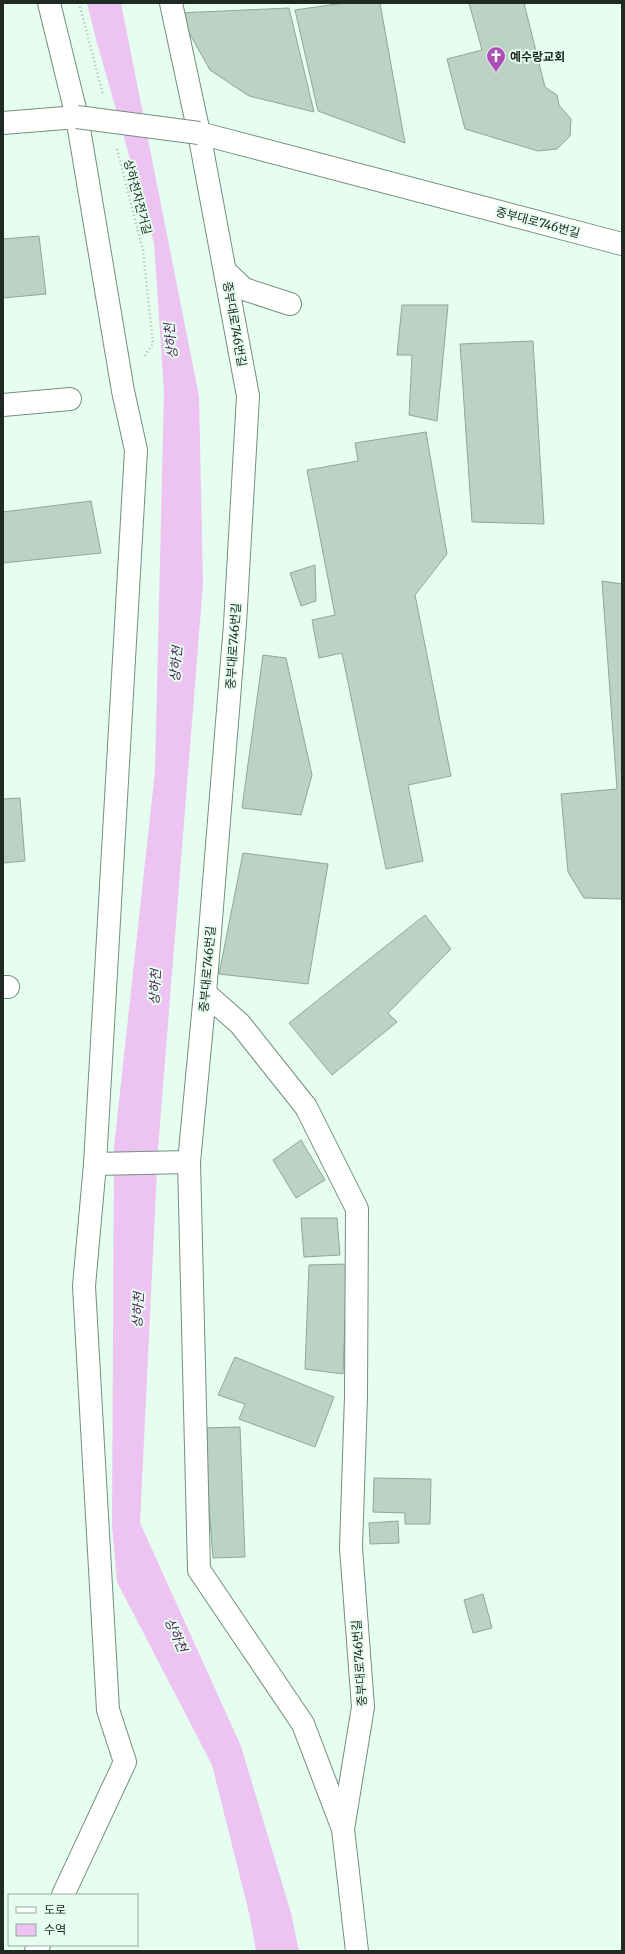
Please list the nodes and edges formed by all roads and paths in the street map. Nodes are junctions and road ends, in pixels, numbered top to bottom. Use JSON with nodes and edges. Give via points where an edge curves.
{"nodes":[{"id":1,"x":49,"y":3,"type":"edge"},
{"id":2,"x":79,"y":3,"type":"edge"},
{"id":3,"x":171,"y":3,"type":"edge"},
{"id":4,"x":104,"y":101,"type":"dead end"},
{"id":5,"x":77,"y":117,"type":"junction"},
{"id":6,"x":3,"y":123,"type":"edge"},
{"id":7,"x":199,"y":133,"type":"junction"},
{"id":8,"x":116,"y":146,"type":"dead end"},
{"id":9,"x":622,"y":244,"type":"edge"},
{"id":10,"x":225,"y":271,"type":"junction"},
{"id":11,"x":290,"y":304,"type":"dead end"},
{"id":12,"x":123,"y":391,"type":"junction"},
{"id":13,"x":70,"y":399,"type":"dead end"},
{"id":14,"x":3,"y":405,"type":"edge"},
{"id":15,"x":205,"y":993,"type":"junction"},
{"id":16,"x":189,"y":1162,"type":"junction"},
{"id":17,"x":95,"y":1164,"type":"junction"},
{"id":18,"x":343,"y":1829,"type":"junction"},
{"id":19,"x":63,"y":1894,"type":"edge"},
{"id":20,"x":357,"y":1951,"type":"edge"}],
"edges":[{"from":1,"to":5,"type":"street"},
{"from":2,"to":4,"type":"path"},
{"from":3,"to":7,"type":"street","name":"중부대로746번길"},
{"from":5,"to":6,"type":"street"},
{"from":5,"to":7,"type":"street","bridge":true},
{"from":5,"to":12,"type":"street"},
{"from":7,"to":9,"type":"street","name":"중부대로746번길"},
{"from":7,"to":10,"type":"street","name":"중부대로746번길"},
{"from":8,"to":12,"type":"path","name":"상하천자전거길","via":[[143,252],[153,344]]},
{"from":10,"to":11,"type":"street","via":[[244,289]]},
{"from":10,"to":15,"type":"street","name":"중부대로746번길","via":[[248,396],[235,624]]},
{"from":12,"to":17,"type":"street","via":[[136,450]]},
{"from":13,"to":14,"type":"street"},
{"from":15,"to":16,"type":"street","name":"중부대로746번길"},
{"from":15,"to":18,"type":"street","name":"중부대로746번길","via":[[240,1024],[306,1107],[358,1208],[351,1548],[363,1706]]},
{"from":16,"to":17,"type":"street"},
{"from":16,"to":18,"type":"street","name":"중부대로746번길","via":[[199,1570],[302,1724]]},
{"from":17,"to":19,"type":"street","via":[[84,1286],[108,1710],[125,1762]]},
{"from":18,"to":20,"type":"street","name":"중부대로746번길"}]}
